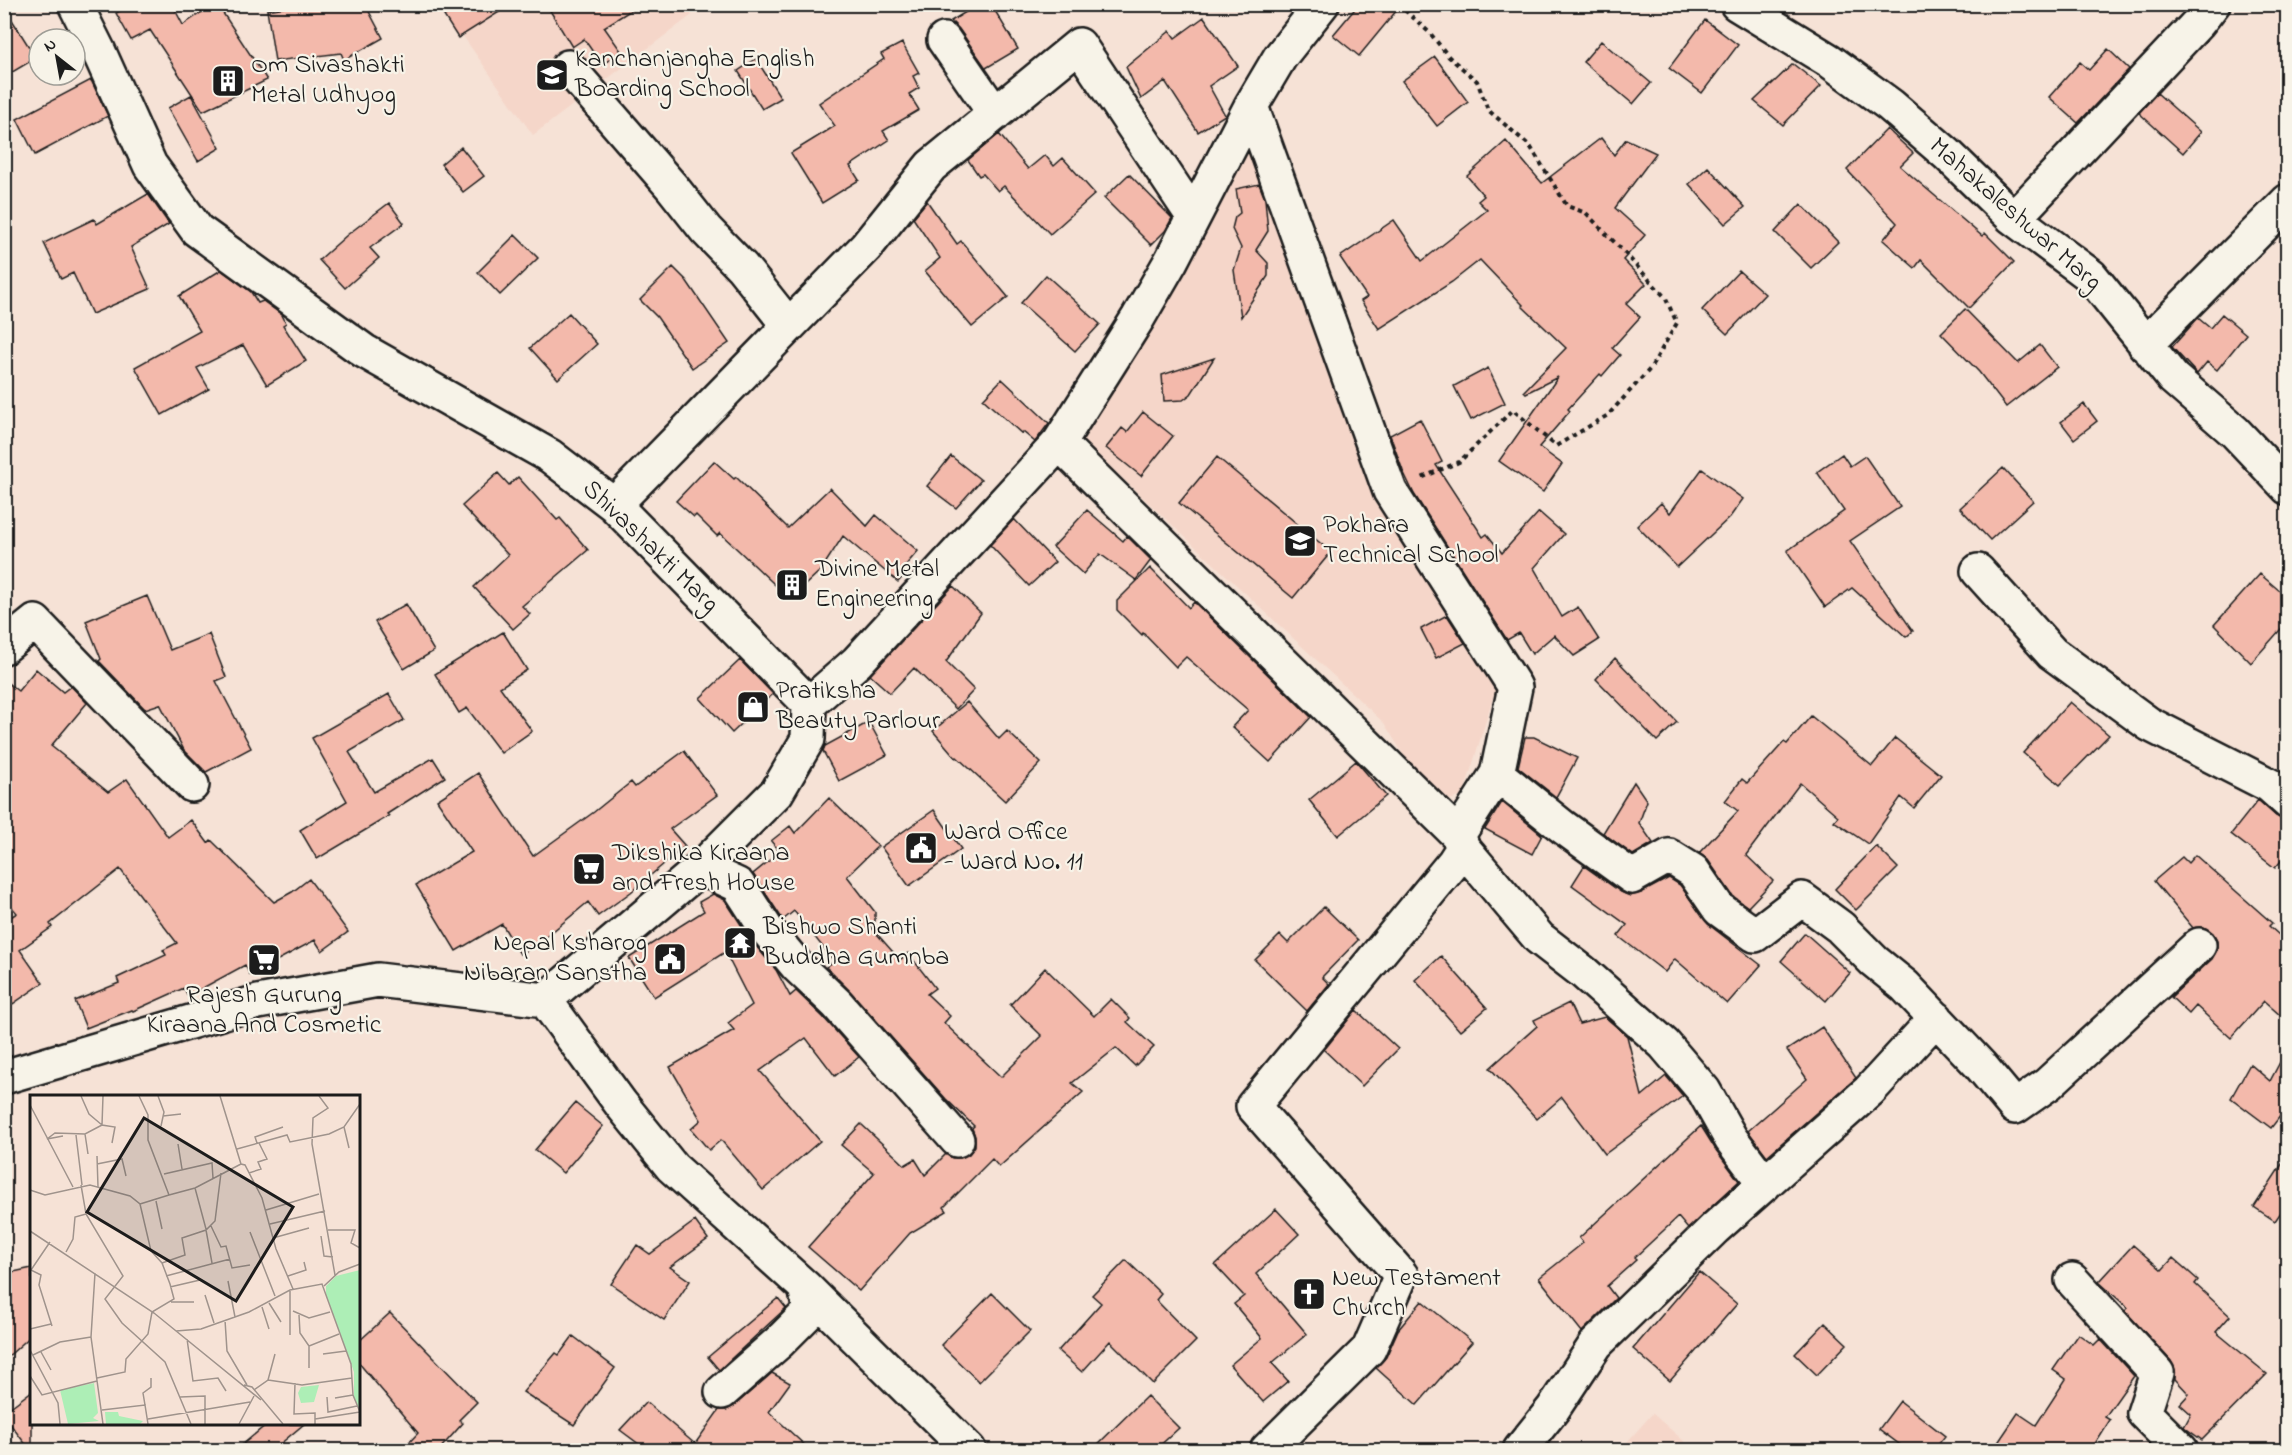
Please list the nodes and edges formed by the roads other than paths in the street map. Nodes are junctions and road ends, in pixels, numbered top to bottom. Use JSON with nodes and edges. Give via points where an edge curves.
{"nodes":[{"id":1,"x":75,"y":4,"type":"edge"},
{"id":2,"x":1322,"y":4,"type":"edge"},
{"id":3,"x":1737,"y":4,"type":"edge"},
{"id":4,"x":2213,"y":4,"type":"edge"},
{"id":5,"x":944,"y":40,"type":"dead end"},
{"id":6,"x":568,"y":67,"type":"dead end"},
{"id":7,"x":1251,"y":106,"type":"junction"},
{"id":8,"x":995,"y":114,"type":"junction"},
{"id":9,"x":2288,"y":201,"type":"edge"},
{"id":10,"x":1193,"y":216,"type":"junction"},
{"id":11,"x":2012,"y":217,"type":"junction"},
{"id":12,"x":788,"y":325,"type":"junction"},
{"id":13,"x":2145,"y":345,"type":"junction"},
{"id":14,"x":1059,"y":443,"type":"junction"},
{"id":15,"x":2287,"y":487,"type":"edge"},
{"id":16,"x":614,"y":505,"type":"junction"},
{"id":17,"x":1978,"y":571,"type":"dead end"},
{"id":18,"x":4,"y":646,"type":"edge"},
{"id":19,"x":809,"y":704,"type":"junction"},
{"id":20,"x":1497,"y":774,"type":"junction"},
{"id":21,"x":192,"y":785,"type":"dead end"},
{"id":22,"x":2288,"y":802,"type":"edge"},
{"id":23,"x":1460,"y":842,"type":"junction"},
{"id":24,"x":701,"y":868,"type":"junction"},
{"id":25,"x":2199,"y":945,"type":"dead end"},
{"id":26,"x":544,"y":1000,"type":"junction"},
{"id":27,"x":1936,"y":1018,"type":"junction"},
{"id":28,"x":4,"y":1077,"type":"edge"},
{"id":29,"x":957,"y":1140,"type":"dead end"},
{"id":30,"x":1765,"y":1184,"type":"junction"},
{"id":31,"x":2072,"y":1280,"type":"dead end"},
{"id":32,"x":805,"y":1287,"type":"junction"},
{"id":33,"x":722,"y":1392,"type":"dead end"},
{"id":34,"x":969,"y":1450,"type":"edge"},
{"id":35,"x":1267,"y":1450,"type":"edge"},
{"id":36,"x":1520,"y":1450,"type":"edge"},
{"id":37,"x":2181,"y":1450,"type":"edge"}],
"edges":[{"from":1,"to":16,"type":"street","name":"Shivashakti Marg","via":[[150,165],[197,230],[364,351],[550,456]]},
{"from":2,"to":7,"type":"street","via":[[1280,57]]},
{"from":3,"to":11,"type":"street","name":"Mahakaleshwar Marg","via":[[1830,61],[1890,105]]},
{"from":4,"to":11,"type":"street"},
{"from":5,"to":8,"type":"street"},
{"from":6,"to":12,"type":"street"},
{"from":7,"to":10,"type":"street"},
{"from":7,"to":20,"type":"street","via":[[1390,491],[1515,687]]},
{"from":8,"to":10,"type":"street","via":[[1079,45]]},
{"from":8,"to":12,"type":"street","via":[[931,166],[866,248]]},
{"from":9,"to":13,"type":"street"},
{"from":10,"to":14,"type":"street","via":[[1138,318]]},
{"from":11,"to":13,"type":"street","name":"Mahakaleshwar Marg","via":[[2091,276]]},
{"from":12,"to":16,"type":"street"},
{"from":13,"to":15,"type":"street","name":"Mahakaleshwar Marg","via":[[2173,378],[2235,432]]},
{"from":14,"to":19,"type":"street","via":[[857,662]]},
{"from":14,"to":23,"type":"street"},
{"from":16,"to":19,"type":"street","name":"Shivashakti Marg"},
{"from":17,"to":22,"type":"street","via":[[2052,653],[2150,724],[2268,785]]},
{"from":18,"to":21,"type":"street","via":[[35,622]]},
{"from":19,"to":24,"type":"street","via":[[808,739],[777,792]]},
{"from":20,"to":23,"type":"street"},
{"from":20,"to":27,"type":"street","via":[[1632,877],[1669,856],[1693,871],[1719,909],[1755,935],[1802,899],[1840,927]]},
{"from":23,"to":30,"type":"street","via":[[1539,938],[1664,1044],[1704,1091],[1731,1139]]},
{"from":23,"to":35,"type":"street","via":[[1454,862],[1253,1106],[1401,1275],[1369,1349]]},
{"from":24,"to":26,"type":"street"},
{"from":24,"to":29,"type":"street","via":[[738,885],[767,930],[797,966],[837,1004]]},
{"from":25,"to":27,"type":"street","via":[[2048,1084],[2015,1107]]},
{"from":26,"to":28,"type":"street","via":[[378,980],[258,1002]]},
{"from":26,"to":32,"type":"street","via":[[672,1167]]},
{"from":27,"to":30,"type":"street","via":[[1869,1091]]},
{"from":30,"to":36,"type":"street","via":[[1596,1344]]},
{"from":31,"to":37,"type":"street","via":[[2157,1373],[2144,1413]]},
{"from":32,"to":33,"type":"street","via":[[810,1311]]},
{"from":32,"to":34,"type":"street"}]}
